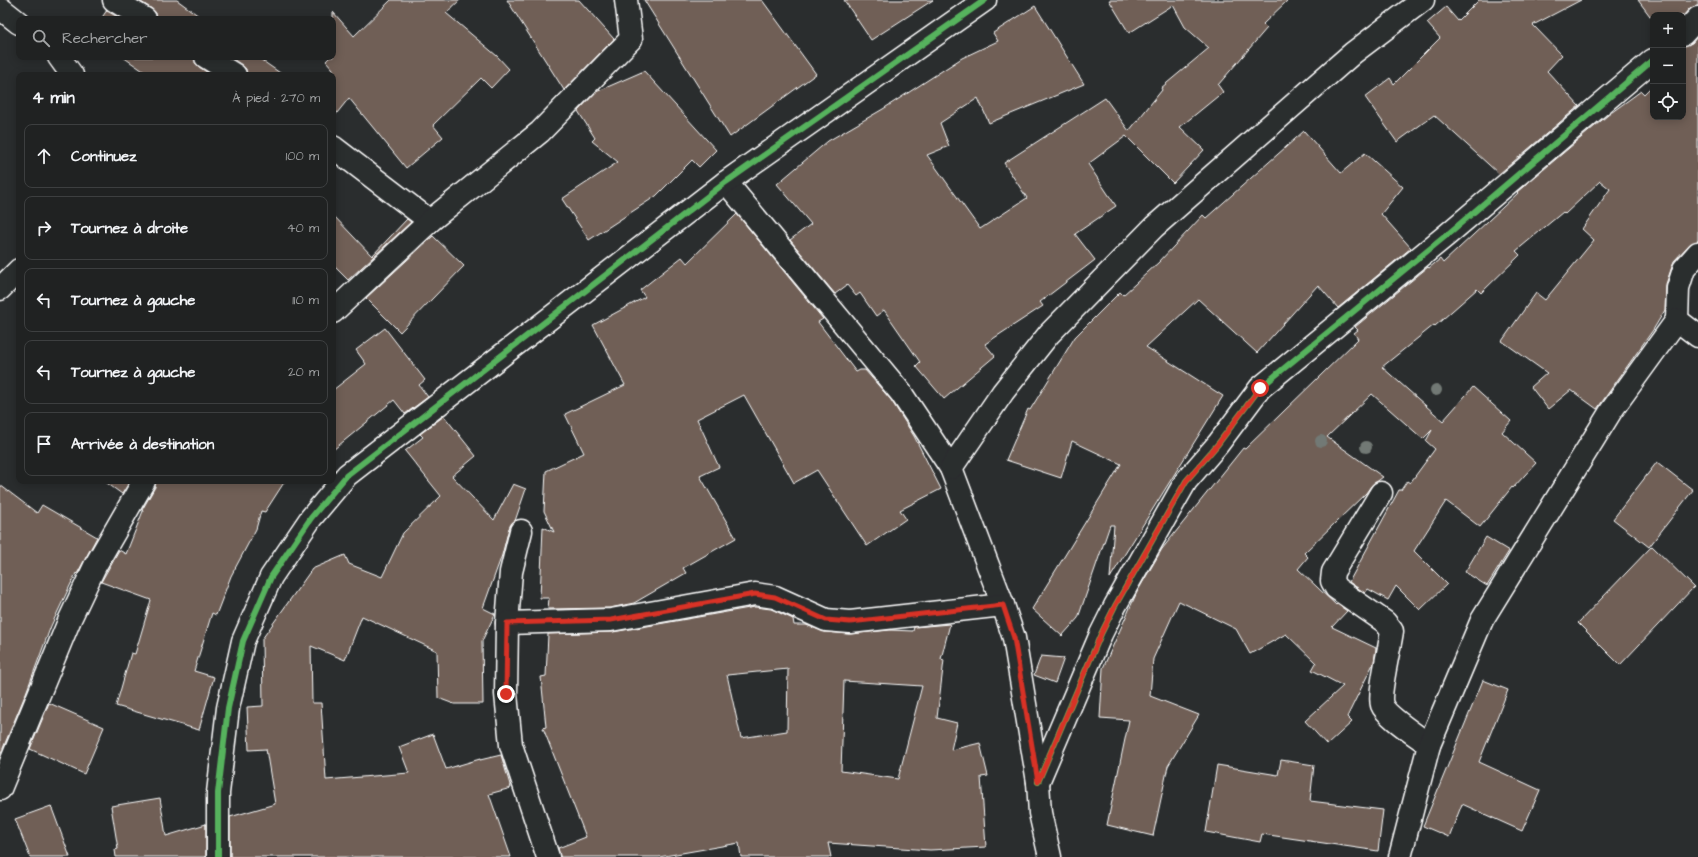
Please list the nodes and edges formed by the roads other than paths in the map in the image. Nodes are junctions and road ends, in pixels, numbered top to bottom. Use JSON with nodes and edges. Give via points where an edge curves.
{"nodes":[{"id":1,"x":114,"y":0,"type":"edge"},
{"id":2,"x":626,"y":0,"type":"edge"},
{"id":3,"x":985,"y":0,"type":"edge"},
{"id":4,"x":1424,"y":0,"type":"edge"},
{"id":5,"x":0,"y":8,"type":"edge"},
{"id":6,"x":140,"y":16,"type":"edge"},
{"id":7,"x":1698,"y":18,"type":"edge"},
{"id":8,"x":16,"y":21,"type":"edge"},
{"id":9,"x":1686,"y":31,"type":"edge"},
{"id":10,"x":62,"y":60,"type":"edge"},
{"id":11,"x":211,"y":60,"type":"edge"},
{"id":12,"x":1650,"y":63,"type":"edge"},
{"id":13,"x":70,"y":72,"type":"edge"},
{"id":14,"x":230,"y":72,"type":"edge"},
{"id":15,"x":336,"y":149,"type":"edge"},
{"id":16,"x":726,"y":182,"type":"junction"},
{"id":17,"x":430,"y":221,"type":"junction"},
{"id":18,"x":1698,"y":253,"type":"edge"},
{"id":19,"x":16,"y":273,"type":"edge"},
{"id":20,"x":0,"y":289,"type":"edge"},
{"id":21,"x":336,"y":309,"type":"edge"},
{"id":22,"x":1677,"y":320,"type":"junction"},
{"id":23,"x":1698,"y":336,"type":"edge"},
{"id":24,"x":951,"y":468,"type":"junction"},
{"id":25,"x":142,"y":484,"type":"edge"},
{"id":26,"x":1381,"y":493,"type":"dead end"},
{"id":27,"x":521,"y":530,"type":"dead end"},
{"id":28,"x":1003,"y":605,"type":"junction"},
{"id":29,"x":507,"y":623,"type":"junction"},
{"id":30,"x":1429,"y":745,"type":"junction"},
{"id":31,"x":1038,"y":782,"type":"junction"},
{"id":32,"x":0,"y":789,"type":"edge"},
{"id":33,"x":218,"y":857,"type":"edge"},
{"id":34,"x":548,"y":857,"type":"edge"},
{"id":35,"x":1050,"y":857,"type":"edge"},
{"id":36,"x":1400,"y":857,"type":"edge"}],
"edges":[{"from":1,"to":6,"type":"street"},
{"from":2,"to":17,"type":"street","via":[[631,39],[540,132]]},
{"from":3,"to":16,"type":"street"},
{"from":4,"to":24,"type":"street","via":[[1353,53],[1154,227],[1049,334],[1003,392]]},
{"from":5,"to":8,"type":"street"},
{"from":7,"to":9,"type":"street"},
{"from":10,"to":13,"type":"street"},
{"from":11,"to":14,"type":"street"},
{"from":12,"to":31,"type":"street","via":[[1448,234],[1260,388],[1218,444],[1186,481],[1122,593],[1101,634]]},
{"from":15,"to":17,"type":"street"},
{"from":16,"to":24,"type":"street","via":[[901,393]]},
{"from":16,"to":33,"type":"street","via":[[348,475],[311,518],[271,577],[243,641],[228,708],[218,793]]},
{"from":17,"to":21,"type":"street"},
{"from":18,"to":22,"type":"street","via":[[1684,269],[1678,288]]},
{"from":19,"to":20,"type":"street"},
{"from":22,"to":23,"type":"street"},
{"from":22,"to":30,"type":"street","via":[[1611,411],[1482,620]]},
{"from":24,"to":28,"type":"street"},
{"from":25,"to":32,"type":"street","via":[[95,566],[70,619]]},
{"from":26,"to":30,"type":"street","via":[[1333,572],[1332,581],[1336,588],[1385,622],[1392,631],[1382,705],[1388,713]]},
{"from":27,"to":29,"type":"street","via":[[511,572]]},
{"from":28,"to":29,"type":"street","via":[[850,622],[826,620],[775,597],[755,594],[611,620]]},
{"from":28,"to":31,"type":"street","via":[[1014,638]]},
{"from":29,"to":34,"type":"street","via":[[506,694],[511,745]]},
{"from":30,"to":36,"type":"street"},
{"from":31,"to":35,"type":"street","via":[[1040,813]]}]}
